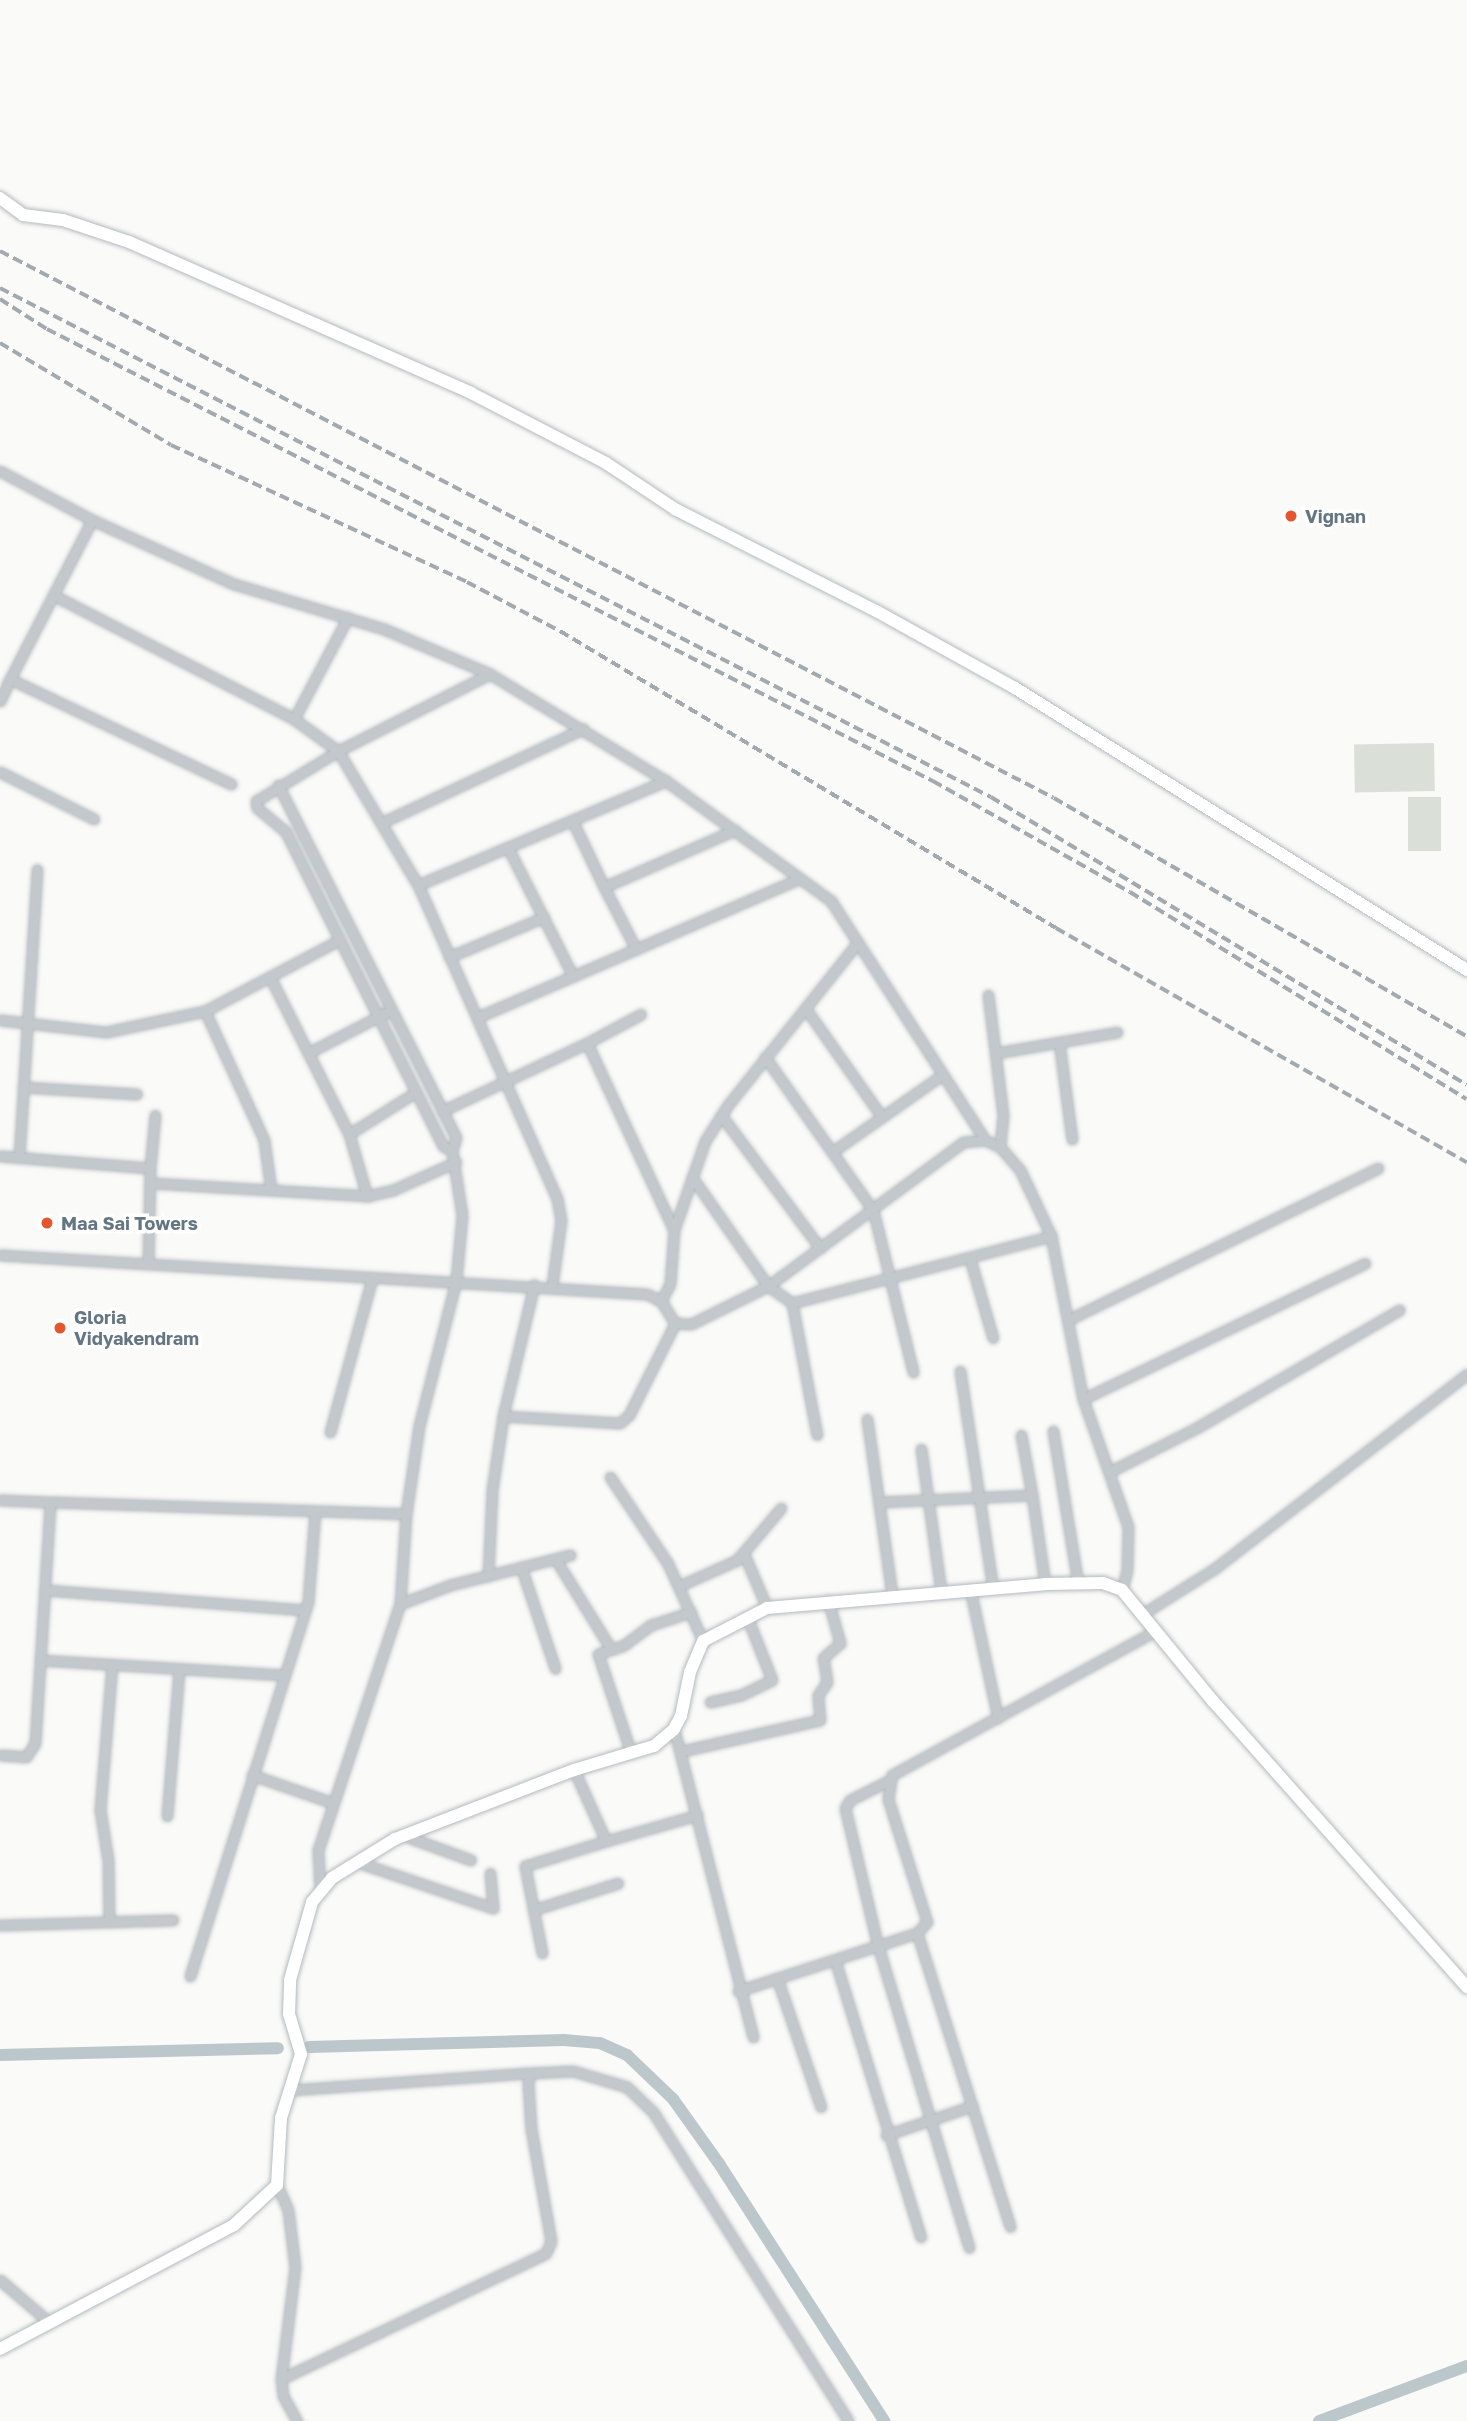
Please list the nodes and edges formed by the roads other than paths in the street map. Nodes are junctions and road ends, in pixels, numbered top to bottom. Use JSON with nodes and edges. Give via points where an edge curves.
{"nodes":[{"id":1,"x":0,"y":198,"type":"edge"},
{"id":2,"x":0,"y":471,"type":"edge"},
{"id":3,"x":92,"y":520,"type":"junction"},
{"id":4,"x":53,"y":595,"type":"junction"},
{"id":5,"x":348,"y":617,"type":"junction"},
{"id":6,"x":490,"y":674,"type":"junction"},
{"id":7,"x":10,"y":679,"type":"junction"},
{"id":8,"x":0,"y":701,"type":"edge"},
{"id":9,"x":294,"y":719,"type":"junction"},
{"id":10,"x":583,"y":729,"type":"junction"},
{"id":11,"x":338,"y":751,"type":"junction"},
{"id":12,"x":0,"y":772,"type":"edge"},
{"id":13,"x":666,"y":781,"type":"junction"},
{"id":14,"x":231,"y":784,"type":"dead end"},
{"id":15,"x":278,"y":785,"type":"junction"},
{"id":16,"x":94,"y":819,"type":"dead end"},
{"id":17,"x":573,"y":822,"type":"junction"},
{"id":18,"x":381,"y":823,"type":"junction"},
{"id":19,"x":735,"y":830,"type":"junction"},
{"id":20,"x":508,"y":848,"type":"junction"},
{"id":21,"x":37,"y":870,"type":"dead end"},
{"id":22,"x":798,"y":879,"type":"junction"},
{"id":23,"x":418,"y":885,"type":"junction"},
{"id":24,"x":604,"y":887,"type":"junction"},
{"id":25,"x":544,"y":916,"type":"junction"},
{"id":26,"x":339,"y":940,"type":"junction"},
{"id":27,"x":858,"y":942,"type":"junction"},
{"id":28,"x":636,"y":949,"type":"junction"},
{"id":29,"x":449,"y":957,"type":"junction"},
{"id":30,"x":1467,"y":970,"type":"edge"},
{"id":31,"x":573,"y":976,"type":"junction"},
{"id":32,"x":271,"y":979,"type":"junction"},
{"id":33,"x":988,"y":995,"type":"dead end"},
{"id":34,"x":806,"y":1009,"type":"junction"},
{"id":35,"x":391,"y":1010,"type":"junction"},
{"id":36,"x":205,"y":1011,"type":"junction"},
{"id":37,"x":642,"y":1014,"type":"dead end"},
{"id":38,"x":377,"y":1017,"type":"junction"},
{"id":39,"x":478,"y":1017,"type":"junction"},
{"id":40,"x":0,"y":1020,"type":"edge"},
{"id":41,"x":27,"y":1022,"type":"junction"},
{"id":42,"x":1117,"y":1032,"type":"dead end"},
{"id":43,"x":1059,"y":1042,"type":"junction"},
{"id":44,"x":587,"y":1043,"type":"junction"},
{"id":45,"x":996,"y":1052,"type":"junction"},
{"id":46,"x":308,"y":1053,"type":"junction"},
{"id":47,"x":765,"y":1057,"type":"junction"},
{"id":48,"x":942,"y":1075,"type":"junction"},
{"id":49,"x":509,"y":1080,"type":"junction"},
{"id":50,"x":23,"y":1087,"type":"junction"},
{"id":51,"x":416,"y":1092,"type":"junction"},
{"id":52,"x":137,"y":1094,"type":"dead end"},
{"id":53,"x":442,"y":1111,"type":"junction"},
{"id":54,"x":155,"y":1115,"type":"dead end"},
{"id":55,"x":721,"y":1115,"type":"junction"},
{"id":56,"x":882,"y":1117,"type":"junction"},
{"id":57,"x":349,"y":1134,"type":"junction"},
{"id":58,"x":1072,"y":1139,"type":"dead end"},
{"id":59,"x":985,"y":1140,"type":"junction"},
{"id":60,"x":1000,"y":1147,"type":"junction"},
{"id":61,"x":452,"y":1151,"type":"junction"},
{"id":62,"x":832,"y":1152,"type":"junction"},
{"id":63,"x":0,"y":1156,"type":"edge"},
{"id":64,"x":19,"y":1157,"type":"junction"},
{"id":65,"x":456,"y":1162,"type":"junction"},
{"id":66,"x":150,"y":1168,"type":"junction"},
{"id":67,"x":1378,"y":1168,"type":"dead end"},
{"id":68,"x":692,"y":1177,"type":"junction"},
{"id":69,"x":151,"y":1183,"type":"junction"},
{"id":70,"x":271,"y":1190,"type":"junction"},
{"id":71,"x":367,"y":1196,"type":"junction"},
{"id":72,"x":873,"y":1210,"type":"junction"},
{"id":73,"x":674,"y":1230,"type":"junction"},
{"id":74,"x":1051,"y":1236,"type":"junction"},
{"id":75,"x":820,"y":1248,"type":"junction"},
{"id":76,"x":0,"y":1255,"type":"edge"},
{"id":77,"x":970,"y":1259,"type":"junction"},
{"id":78,"x":148,"y":1261,"type":"junction"},
{"id":79,"x":1365,"y":1263,"type":"dead end"},
{"id":80,"x":372,"y":1278,"type":"junction"},
{"id":81,"x":890,"y":1280,"type":"junction"},
{"id":82,"x":456,"y":1281,"type":"junction"},
{"id":83,"x":534,"y":1285,"type":"junction"},
{"id":84,"x":551,"y":1286,"type":"junction"},
{"id":85,"x":768,"y":1286,"type":"junction"},
{"id":86,"x":661,"y":1301,"type":"junction"},
{"id":87,"x":792,"y":1303,"type":"junction"},
{"id":88,"x":1399,"y":1310,"type":"dead end"},
{"id":89,"x":1070,"y":1319,"type":"junction"},
{"id":90,"x":675,"y":1323,"type":"junction"},
{"id":91,"x":993,"y":1338,"type":"dead end"},
{"id":92,"x":960,"y":1371,"type":"dead end"},
{"id":93,"x":913,"y":1372,"type":"dead end"},
{"id":94,"x":1467,"y":1374,"type":"edge"},
{"id":95,"x":1083,"y":1399,"type":"junction"},
{"id":96,"x":503,"y":1416,"type":"junction"},
{"id":97,"x":867,"y":1419,"type":"dead end"},
{"id":98,"x":1053,"y":1431,"type":"dead end"},
{"id":99,"x":330,"y":1432,"type":"dead end"},
{"id":100,"x":817,"y":1435,"type":"dead end"},
{"id":101,"x":1021,"y":1435,"type":"dead end"},
{"id":102,"x":921,"y":1449,"type":"dead end"},
{"id":103,"x":1109,"y":1472,"type":"junction"},
{"id":104,"x":610,"y":1476,"type":"dead end"},
{"id":105,"x":1032,"y":1495,"type":"junction"},
{"id":106,"x":981,"y":1497,"type":"junction"},
{"id":107,"x":0,"y":1500,"type":"edge"},
{"id":108,"x":927,"y":1500,"type":"junction"},
{"id":109,"x":50,"y":1502,"type":"junction"},
{"id":110,"x":879,"y":1502,"type":"junction"},
{"id":111,"x":781,"y":1508,"type":"dead end"},
{"id":112,"x":316,"y":1511,"type":"junction"},
{"id":113,"x":405,"y":1514,"type":"junction"},
{"id":114,"x":744,"y":1554,"type":"junction"},
{"id":115,"x":570,"y":1555,"type":"dead end"},
{"id":116,"x":556,"y":1560,"type":"junction"},
{"id":117,"x":521,"y":1567,"type":"junction"},
{"id":118,"x":488,"y":1576,"type":"junction"},
{"id":119,"x":1078,"y":1583,"type":"junction"},
{"id":120,"x":1045,"y":1584,"type":"junction"},
{"id":121,"x":679,"y":1586,"type":"junction"},
{"id":122,"x":993,"y":1588,"type":"junction"},
{"id":123,"x":971,"y":1589,"type":"junction"},
{"id":124,"x":44,"y":1590,"type":"junction"},
{"id":125,"x":1122,"y":1590,"type":"junction"},
{"id":126,"x":941,"y":1591,"type":"junction"},
{"id":127,"x":892,"y":1595,"type":"junction"},
{"id":128,"x":828,"y":1600,"type":"junction"},
{"id":129,"x":400,"y":1604,"type":"junction"},
{"id":130,"x":766,"y":1608,"type":"junction"},
{"id":131,"x":305,"y":1610,"type":"junction"},
{"id":132,"x":691,"y":1612,"type":"junction"},
{"id":133,"x":1144,"y":1613,"type":"junction"},
{"id":134,"x":747,"y":1617,"type":"junction"},
{"id":135,"x":1157,"y":1630,"type":"junction"},
{"id":136,"x":703,"y":1642,"type":"junction"},
{"id":137,"x":611,"y":1649,"type":"junction"},
{"id":138,"x":40,"y":1660,"type":"junction"},
{"id":139,"x":112,"y":1665,"type":"junction"},
{"id":140,"x":555,"y":1668,"type":"dead end"},
{"id":141,"x":179,"y":1669,"type":"junction"},
{"id":142,"x":284,"y":1675,"type":"junction"},
{"id":143,"x":710,"y":1702,"type":"dead end"},
{"id":144,"x":998,"y":1718,"type":"junction"},
{"id":145,"x":674,"y":1729,"type":"junction"},
{"id":146,"x":682,"y":1751,"type":"junction"},
{"id":147,"x":631,"y":1753,"type":"junction"},
{"id":148,"x":0,"y":1755,"type":"edge"},
{"id":149,"x":574,"y":1770,"type":"junction"},
{"id":150,"x":252,"y":1774,"type":"junction"},
{"id":151,"x":888,"y":1781,"type":"junction"},
{"id":152,"x":333,"y":1803,"type":"junction"},
{"id":153,"x":697,"y":1815,"type":"junction"},
{"id":154,"x":167,"y":1816,"type":"dead end"},
{"id":155,"x":405,"y":1836,"type":"junction"},
{"id":156,"x":606,"y":1841,"type":"junction"},
{"id":157,"x":471,"y":1860,"type":"dead end"},
{"id":158,"x":355,"y":1861,"type":"junction"},
{"id":159,"x":490,"y":1873,"type":"dead end"},
{"id":160,"x":618,"y":1883,"type":"dead end"},
{"id":161,"x":320,"y":1891,"type":"junction"},
{"id":162,"x":533,"y":1910,"type":"junction"},
{"id":163,"x":173,"y":1920,"type":"dead end"},
{"id":164,"x":109,"y":1922,"type":"junction"},
{"id":165,"x":0,"y":1925,"type":"edge"},
{"id":166,"x":917,"y":1933,"type":"junction"},
{"id":167,"x":878,"y":1946,"type":"junction"},
{"id":168,"x":542,"y":1953,"type":"dead end"},
{"id":169,"x":835,"y":1960,"type":"junction"},
{"id":170,"x":190,"y":1976,"type":"dead end"},
{"id":171,"x":777,"y":1978,"type":"junction"},
{"id":172,"x":1467,"y":1987,"type":"edge"},
{"id":173,"x":738,"y":1991,"type":"junction"},
{"id":174,"x":753,"y":2037,"type":"dead end"},
{"id":175,"x":530,"y":2073,"type":"junction"},
{"id":176,"x":291,"y":2090,"type":"junction"},
{"id":177,"x":972,"y":2106,"type":"junction"},
{"id":178,"x":821,"y":2108,"type":"dead end"},
{"id":179,"x":933,"y":2122,"type":"junction"},
{"id":180,"x":886,"y":2135,"type":"junction"},
{"id":181,"x":277,"y":2185,"type":"junction"},
{"id":182,"x":1010,"y":2227,"type":"dead end"},
{"id":183,"x":921,"y":2237,"type":"dead end"},
{"id":184,"x":969,"y":2248,"type":"dead end"},
{"id":185,"x":0,"y":2280,"type":"edge"},
{"id":186,"x":49,"y":2322,"type":"junction"},
{"id":187,"x":0,"y":2348,"type":"edge"},
{"id":188,"x":281,"y":2379,"type":"junction"},
{"id":189,"x":297,"y":2421,"type":"edge"},
{"id":190,"x":848,"y":2421,"type":"edge"}],
"edges":[{"from":1,"to":30,"type":"street","via":[[23,215],[63,220],[129,242],[471,393],[606,463],[675,509],[1015,688]]},
{"from":2,"to":3,"type":"street"},
{"from":3,"to":4,"type":"street"},
{"from":3,"to":5,"type":"street","via":[[234,584]]},
{"from":4,"to":7,"type":"street"},
{"from":4,"to":9,"type":"street"},
{"from":5,"to":6,"type":"street"},
{"from":5,"to":9,"type":"street"},
{"from":6,"to":10,"type":"street"},
{"from":6,"to":11,"type":"street"},
{"from":7,"to":8,"type":"street"},
{"from":7,"to":14,"type":"street"},
{"from":9,"to":11,"type":"street"},
{"from":10,"to":13,"type":"street"},
{"from":10,"to":18,"type":"street"},
{"from":11,"to":15,"type":"street"},
{"from":11,"to":18,"type":"street"},
{"from":12,"to":16,"type":"street"},
{"from":13,"to":17,"type":"street"},
{"from":13,"to":19,"type":"street"},
{"from":15,"to":26,"type":"street","via":[[256,801],[257,808],[286,832]]},
{"from":15,"to":35,"type":"street"},
{"from":17,"to":20,"type":"street"},
{"from":17,"to":24,"type":"street"},
{"from":18,"to":23,"type":"street"},
{"from":19,"to":22,"type":"street"},
{"from":19,"to":24,"type":"street"},
{"from":20,"to":23,"type":"street"},
{"from":20,"to":25,"type":"street"},
{"from":21,"to":41,"type":"street"},
{"from":22,"to":27,"type":"street","via":[[831,901]]},
{"from":22,"to":28,"type":"street"},
{"from":23,"to":29,"type":"street"},
{"from":24,"to":28,"type":"street"},
{"from":25,"to":29,"type":"street"},
{"from":25,"to":31,"type":"street"},
{"from":26,"to":32,"type":"street"},
{"from":26,"to":38,"type":"street"},
{"from":27,"to":34,"type":"street"},
{"from":27,"to":48,"type":"street"},
{"from":28,"to":31,"type":"street"},
{"from":29,"to":39,"type":"street"},
{"from":31,"to":39,"type":"street"},
{"from":32,"to":36,"type":"street"},
{"from":32,"to":46,"type":"street"},
{"from":33,"to":45,"type":"street"},
{"from":34,"to":47,"type":"street"},
{"from":34,"to":56,"type":"street"},
{"from":35,"to":38,"type":"street"},
{"from":35,"to":53,"type":"street"},
{"from":36,"to":41,"type":"street","via":[[106,1032]]},
{"from":36,"to":70,"type":"street","via":[[264,1140]]},
{"from":37,"to":44,"type":"street"},
{"from":38,"to":46,"type":"street"},
{"from":38,"to":51,"type":"street"},
{"from":39,"to":49,"type":"street"},
{"from":40,"to":41,"type":"street"},
{"from":41,"to":50,"type":"street"},
{"from":42,"to":43,"type":"street"},
{"from":43,"to":45,"type":"street"},
{"from":43,"to":58,"type":"street"},
{"from":44,"to":49,"type":"street"},
{"from":44,"to":73,"type":"street"},
{"from":45,"to":60,"type":"street","via":[[1003,1116]]},
{"from":46,"to":57,"type":"street"},
{"from":47,"to":55,"type":"street"},
{"from":47,"to":62,"type":"street"},
{"from":48,"to":56,"type":"street"},
{"from":48,"to":59,"type":"street"},
{"from":49,"to":53,"type":"street"},
{"from":49,"to":84,"type":"street","via":[[560,1210]]},
{"from":50,"to":52,"type":"street"},
{"from":50,"to":64,"type":"street"},
{"from":51,"to":57,"type":"street"},
{"from":51,"to":61,"type":"street","via":[[443,1146]]},
{"from":53,"to":61,"type":"street","via":[[456,1138]]},
{"from":54,"to":66,"type":"street"},
{"from":55,"to":68,"type":"street"},
{"from":55,"to":75,"type":"street"},
{"from":56,"to":62,"type":"street"},
{"from":57,"to":71,"type":"street"},
{"from":59,"to":60,"type":"street"},
{"from":59,"to":72,"type":"street","via":[[963,1142]]},
{"from":60,"to":74,"type":"street","via":[[1034,1191]]},
{"from":61,"to":65,"type":"street"},
{"from":62,"to":72,"type":"street"},
{"from":63,"to":64,"type":"street"},
{"from":64,"to":66,"type":"street"},
{"from":65,"to":71,"type":"street","via":[[393,1190]]},
{"from":65,"to":82,"type":"street","via":[[462,1215]]},
{"from":66,"to":69,"type":"street"},
{"from":67,"to":89,"type":"street"},
{"from":68,"to":73,"type":"street"},
{"from":68,"to":85,"type":"street"},
{"from":69,"to":70,"type":"street"},
{"from":69,"to":78,"type":"street"},
{"from":70,"to":71,"type":"street"},
{"from":72,"to":75,"type":"street"},
{"from":72,"to":81,"type":"street"},
{"from":73,"to":86,"type":"street","via":[[670,1284]]},
{"from":74,"to":77,"type":"street"},
{"from":74,"to":89,"type":"street"},
{"from":75,"to":85,"type":"street"},
{"from":76,"to":78,"type":"street"},
{"from":77,"to":81,"type":"street"},
{"from":77,"to":91,"type":"street"},
{"from":78,"to":80,"type":"street"},
{"from":79,"to":95,"type":"street"},
{"from":80,"to":82,"type":"street"},
{"from":80,"to":99,"type":"street"},
{"from":81,"to":87,"type":"street"},
{"from":81,"to":93,"type":"street"},
{"from":82,"to":83,"type":"street"},
{"from":82,"to":113,"type":"street","via":[[419,1426]]},
{"from":83,"to":84,"type":"street"},
{"from":83,"to":96,"type":"street"},
{"from":84,"to":86,"type":"street","via":[[647,1294]]},
{"from":85,"to":87,"type":"street"},
{"from":85,"to":90,"type":"street","via":[[701,1322]]},
{"from":86,"to":90,"type":"street"},
{"from":87,"to":100,"type":"street"},
{"from":88,"to":103,"type":"street","via":[[1198,1427]]},
{"from":89,"to":95,"type":"street"},
{"from":90,"to":96,"type":"street","via":[[629,1415],[620,1423]]},
{"from":92,"to":106,"type":"street"},
{"from":94,"to":133,"type":"street","via":[[1214,1569]]},
{"from":95,"to":103,"type":"street"},
{"from":96,"to":118,"type":"street","via":[[492,1490]]},
{"from":97,"to":110,"type":"street"},
{"from":98,"to":119,"type":"street"},
{"from":101,"to":105,"type":"street"},
{"from":102,"to":108,"type":"street"},
{"from":103,"to":125,"type":"street","via":[[1128,1527],[1128,1570]]},
{"from":104,"to":121,"type":"street"},
{"from":105,"to":106,"type":"street"},
{"from":105,"to":120,"type":"street"},
{"from":106,"to":108,"type":"street"},
{"from":106,"to":122,"type":"street"},
{"from":107,"to":109,"type":"street"},
{"from":108,"to":110,"type":"street"},
{"from":108,"to":126,"type":"street"},
{"from":109,"to":112,"type":"street"},
{"from":109,"to":124,"type":"street"},
{"from":110,"to":127,"type":"street"},
{"from":111,"to":114,"type":"street"},
{"from":112,"to":113,"type":"street"},
{"from":112,"to":131,"type":"street","via":[[312,1586]]},
{"from":113,"to":129,"type":"street"},
{"from":114,"to":121,"type":"street"},
{"from":114,"to":130,"type":"street"},
{"from":115,"to":116,"type":"street"},
{"from":116,"to":117,"type":"street"},
{"from":116,"to":137,"type":"street"},
{"from":117,"to":118,"type":"street"},
{"from":117,"to":140,"type":"street"},
{"from":118,"to":129,"type":"street"},
{"from":119,"to":120,"type":"street"},
{"from":119,"to":125,"type":"street","via":[[1103,1583]]},
{"from":120,"to":122,"type":"street"},
{"from":121,"to":132,"type":"street"},
{"from":122,"to":123,"type":"street"},
{"from":123,"to":126,"type":"street"},
{"from":123,"to":144,"type":"street"},
{"from":124,"to":131,"type":"street"},
{"from":124,"to":138,"type":"street"},
{"from":125,"to":133,"type":"street"},
{"from":126,"to":127,"type":"street"},
{"from":127,"to":128,"type":"street"},
{"from":128,"to":130,"type":"street"},
{"from":128,"to":146,"type":"street","via":[[840,1646],[823,1658],[827,1682],[818,1695],[820,1720]]},
{"from":129,"to":152,"type":"street"},
{"from":130,"to":134,"type":"street"},
{"from":131,"to":142,"type":"street"},
{"from":132,"to":136,"type":"street"},
{"from":132,"to":137,"type":"street","via":[[651,1625]]},
{"from":133,"to":135,"type":"street"},
{"from":134,"to":136,"type":"street"},
{"from":134,"to":143,"type":"street","via":[[772,1680],[741,1695]]},
{"from":135,"to":144,"type":"street"},
{"from":135,"to":172,"type":"street","via":[[1213,1701]]},
{"from":136,"to":145,"type":"street"},
{"from":137,"to":147,"type":"street","via":[[598,1654],[598,1666]]},
{"from":138,"to":139,"type":"street"},
{"from":138,"to":148,"type":"street","via":[[35,1743],[26,1756]]},
{"from":139,"to":141,"type":"street"},
{"from":139,"to":164,"type":"street","via":[[100,1810],[108,1860]]},
{"from":141,"to":142,"type":"street"},
{"from":141,"to":154,"type":"street"},
{"from":142,"to":150,"type":"street"},
{"from":144,"to":151,"type":"street","via":[[897,1771]]},
{"from":145,"to":146,"type":"street"},
{"from":145,"to":147,"type":"street","via":[[654,1746]]},
{"from":146,"to":153,"type":"street"},
{"from":147,"to":149,"type":"street"},
{"from":149,"to":155,"type":"street"},
{"from":149,"to":156,"type":"street"},
{"from":150,"to":152,"type":"street"},
{"from":150,"to":170,"type":"street"},
{"from":151,"to":166,"type":"street","via":[[888,1799],[927,1922]]},
{"from":151,"to":167,"type":"street","via":[[850,1800],[845,1808]]},
{"from":152,"to":161,"type":"street","via":[[318,1850]]},
{"from":153,"to":156,"type":"street"},
{"from":153,"to":173,"type":"street"},
{"from":155,"to":157,"type":"street"},
{"from":155,"to":158,"type":"street"},
{"from":156,"to":162,"type":"street","via":[[526,1866]]},
{"from":158,"to":159,"type":"street","via":[[493,1908]]},
{"from":158,"to":161,"type":"street"},
{"from":160,"to":162,"type":"street"},
{"from":161,"to":176,"type":"street","via":[[304,1924],[287,1998],[301,2054]]},
{"from":162,"to":168,"type":"street"},
{"from":163,"to":164,"type":"street"},
{"from":164,"to":165,"type":"street"},
{"from":166,"to":167,"type":"street"},
{"from":166,"to":177,"type":"street"},
{"from":167,"to":169,"type":"street"},
{"from":167,"to":179,"type":"street"},
{"from":169,"to":171,"type":"street"},
{"from":169,"to":180,"type":"street"},
{"from":171,"to":173,"type":"street"},
{"from":171,"to":178,"type":"street"},
{"from":173,"to":174,"type":"street"},
{"from":175,"to":176,"type":"street","via":[[494,2072]]},
{"from":175,"to":188,"type":"street","via":[[531,2129],[551,2241],[546,2253]]},
{"from":175,"to":190,"type":"street","via":[[573,2071],[601,2076],[640,2096]]},
{"from":176,"to":181,"type":"street","via":[[281,2118]]},
{"from":177,"to":179,"type":"street"},
{"from":177,"to":182,"type":"street"},
{"from":179,"to":180,"type":"street"},
{"from":179,"to":184,"type":"street"},
{"from":180,"to":183,"type":"street"},
{"from":181,"to":186,"type":"street","via":[[234,2225]]},
{"from":181,"to":188,"type":"street","via":[[288,2210],[295,2267]]},
{"from":185,"to":186,"type":"street"},
{"from":186,"to":187,"type":"street"},
{"from":188,"to":189,"type":"street","via":[[283,2396]]}]}
